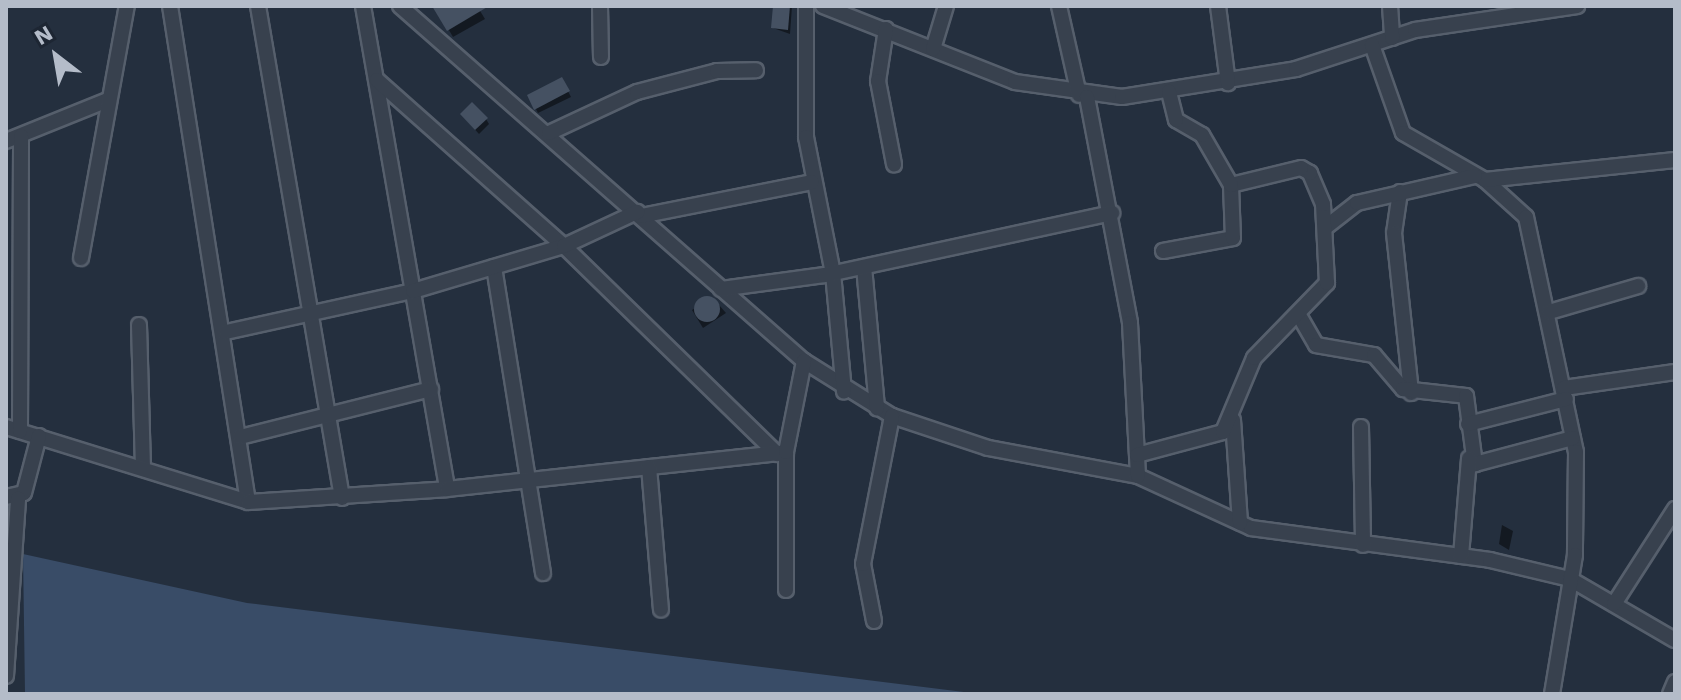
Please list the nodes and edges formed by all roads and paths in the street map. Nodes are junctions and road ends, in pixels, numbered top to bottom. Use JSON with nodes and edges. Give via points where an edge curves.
{"nodes":[{"id":1,"x":127,"y":6,"type":"edge"},
{"id":2,"x":170,"y":6,"type":"edge"},
{"id":3,"x":258,"y":6,"type":"edge"},
{"id":4,"x":363,"y":6,"type":"edge"},
{"id":5,"x":400,"y":6,"type":"edge"},
{"id":6,"x":600,"y":6,"type":"edge"},
{"id":7,"x":806,"y":6,"type":"edge"},
{"id":8,"x":823,"y":6,"type":"edge"},
{"id":9,"x":946,"y":6,"type":"edge"},
{"id":10,"x":1059,"y":6,"type":"edge"},
{"id":11,"x":1218,"y":6,"type":"edge"},
{"id":12,"x":1390,"y":6,"type":"edge"},
{"id":13,"x":1577,"y":6,"type":"edge"},
{"id":14,"x":850,"y":11,"type":"edge"},
{"id":15,"x":1532,"y":11,"type":"edge"},
{"id":16,"x":886,"y":29,"type":"junction"},
{"id":17,"x":1392,"y":38,"type":"junction"},
{"id":18,"x":1372,"y":45,"type":"junction"},
{"id":19,"x":933,"y":49,"type":"junction"},
{"id":20,"x":601,"y":57,"type":"dead end"},
{"id":21,"x":756,"y":70,"type":"dead end"},
{"id":22,"x":377,"y":80,"type":"junction"},
{"id":23,"x":1228,"y":83,"type":"junction"},
{"id":24,"x":1169,"y":92,"type":"junction"},
{"id":25,"x":1083,"y":96,"type":"junction"},
{"id":26,"x":108,"y":100,"type":"junction"},
{"id":27,"x":549,"y":133,"type":"junction"},
{"id":28,"x":21,"y":136,"type":"junction"},
{"id":29,"x":6,"y":141,"type":"edge"},
{"id":30,"x":1675,"y":160,"type":"edge"},
{"id":31,"x":894,"y":164,"type":"dead end"},
{"id":32,"x":1480,"y":178,"type":"junction"},
{"id":33,"x":812,"y":182,"type":"junction"},
{"id":34,"x":1231,"y":185,"type":"junction"},
{"id":35,"x":1400,"y":192,"type":"junction"},
{"id":36,"x":1112,"y":213,"type":"junction"},
{"id":37,"x":639,"y":214,"type":"junction"},
{"id":38,"x":1326,"y":227,"type":"junction"},
{"id":39,"x":564,"y":246,"type":"junction"},
{"id":40,"x":1163,"y":251,"type":"dead end"},
{"id":41,"x":81,"y":258,"type":"dead end"},
{"id":42,"x":494,"y":267,"type":"junction"},
{"id":43,"x":864,"y":267,"type":"junction"},
{"id":44,"x":833,"y":273,"type":"junction"},
{"id":45,"x":1638,"y":286,"type":"dead end"},
{"id":46,"x":721,"y":289,"type":"junction"},
{"id":47,"x":413,"y":291,"type":"junction"},
{"id":48,"x":12,"y":298,"type":"edge"},
{"id":49,"x":1549,"y":312,"type":"junction"},
{"id":50,"x":312,"y":315,"type":"junction"},
{"id":51,"x":1300,"y":317,"type":"junction"},
{"id":52,"x":139,"y":325,"type":"dead end"},
{"id":53,"x":226,"y":332,"type":"junction"},
{"id":54,"x":804,"y":361,"type":"junction"},
{"id":55,"x":1675,"y":372,"type":"edge"},
{"id":56,"x":431,"y":389,"type":"junction"},
{"id":57,"x":844,"y":391,"type":"junction"},
{"id":58,"x":1411,"y":393,"type":"junction"},
{"id":59,"x":1565,"y":394,"type":"junction"},
{"id":60,"x":877,"y":408,"type":"junction"},
{"id":61,"x":892,"y":416,"type":"junction"},
{"id":62,"x":329,"y":418,"type":"junction"},
{"id":63,"x":1233,"y":420,"type":"junction"},
{"id":64,"x":1468,"y":424,"type":"junction"},
{"id":65,"x":1361,"y":427,"type":"dead end"},
{"id":66,"x":13,"y":429,"type":"edge"},
{"id":67,"x":39,"y":436,"type":"junction"},
{"id":68,"x":240,"y":437,"type":"junction"},
{"id":69,"x":1573,"y":438,"type":"junction"},
{"id":70,"x":781,"y":453,"type":"junction"},
{"id":71,"x":1137,"y":455,"type":"junction"},
{"id":72,"x":1469,"y":458,"type":"junction"},
{"id":73,"x":143,"y":465,"type":"junction"},
{"id":74,"x":649,"y":467,"type":"junction"},
{"id":75,"x":1138,"y":476,"type":"junction"},
{"id":76,"x":524,"y":482,"type":"junction"},
{"id":77,"x":447,"y":489,"type":"junction"},
{"id":78,"x":12,"y":497,"type":"edge"},
{"id":79,"x":342,"y":498,"type":"junction"},
{"id":80,"x":248,"y":502,"type":"junction"},
{"id":81,"x":1675,"y":509,"type":"edge"},
{"id":82,"x":1240,"y":523,"type":"junction"},
{"id":83,"x":1363,"y":545,"type":"junction"},
{"id":84,"x":1461,"y":556,"type":"junction"},
{"id":85,"x":543,"y":573,"type":"dead end"},
{"id":86,"x":1570,"y":579,"type":"junction"},
{"id":87,"x":786,"y":590,"type":"dead end"},
{"id":88,"x":1614,"y":604,"type":"junction"},
{"id":89,"x":661,"y":609,"type":"dead end"},
{"id":90,"x":874,"y":621,"type":"dead end"},
{"id":91,"x":1675,"y":640,"type":"edge"},
{"id":92,"x":6,"y":676,"type":"edge"},
{"id":93,"x":1675,"y":682,"type":"edge"},
{"id":94,"x":1552,"y":694,"type":"edge"},
{"id":95,"x":1670,"y":694,"type":"edge"}],
"edges":[{"from":1,"to":26,"type":"street"},
{"from":2,"to":53,"type":"street"},
{"from":3,"to":50,"type":"street"},
{"from":4,"to":22,"type":"street"},
{"from":5,"to":27,"type":"street"},
{"from":6,"to":20,"type":"street"},
{"from":7,"to":33,"type":"street","via":[[802,49]]},
{"from":8,"to":14,"type":"street"},
{"from":9,"to":19,"type":"street"},
{"from":10,"to":25,"type":"street"},
{"from":11,"to":23,"type":"street"},
{"from":12,"to":17,"type":"street"},
{"from":13,"to":15,"type":"street"},
{"from":14,"to":16,"type":"street"},
{"from":15,"to":17,"type":"street"},
{"from":16,"to":19,"type":"street"},
{"from":16,"to":31,"type":"street","via":[[878,81]]},
{"from":17,"to":18,"type":"street"},
{"from":18,"to":23,"type":"street"},
{"from":18,"to":32,"type":"street","via":[[1403,133]]},
{"from":19,"to":25,"type":"street","via":[[1015,82]]},
{"from":21,"to":27,"type":"street","via":[[717,71],[637,92]]},
{"from":22,"to":39,"type":"street"},
{"from":22,"to":47,"type":"street"},
{"from":23,"to":24,"type":"street"},
{"from":24,"to":25,"type":"street"},
{"from":24,"to":34,"type":"street","via":[[1176,120],[1202,135]]},
{"from":25,"to":36,"type":"street"},
{"from":26,"to":28,"type":"street"},
{"from":26,"to":41,"type":"street"},
{"from":27,"to":37,"type":"street"},
{"from":28,"to":29,"type":"street"},
{"from":28,"to":48,"type":"street"},
{"from":30,"to":32,"type":"street"},
{"from":32,"to":35,"type":"street"},
{"from":32,"to":49,"type":"street","via":[[1526,217]]},
{"from":33,"to":37,"type":"street"},
{"from":33,"to":44,"type":"street"},
{"from":34,"to":38,"type":"street","via":[[1306,169]]},
{"from":34,"to":40,"type":"street","via":[[1233,238]]},
{"from":35,"to":38,"type":"street","via":[[1357,203]]},
{"from":35,"to":58,"type":"street","via":[[1394,233]]},
{"from":36,"to":43,"type":"street"},
{"from":36,"to":71,"type":"street","via":[[1130,323]]},
{"from":37,"to":39,"type":"street"},
{"from":37,"to":46,"type":"street"},
{"from":38,"to":51,"type":"street","via":[[1327,283]]},
{"from":39,"to":42,"type":"street"},
{"from":39,"to":70,"type":"street"},
{"from":42,"to":47,"type":"street"},
{"from":42,"to":76,"type":"street"},
{"from":43,"to":44,"type":"street"},
{"from":43,"to":60,"type":"street"},
{"from":44,"to":46,"type":"street"},
{"from":44,"to":57,"type":"street"},
{"from":45,"to":49,"type":"street"},
{"from":46,"to":54,"type":"street"},
{"from":47,"to":50,"type":"street"},
{"from":47,"to":56,"type":"street"},
{"from":48,"to":66,"type":"street"},
{"from":49,"to":59,"type":"street"},
{"from":50,"to":53,"type":"street"},
{"from":50,"to":62,"type":"street"},
{"from":51,"to":58,"type":"street","via":[[1316,345],[1374,355]]},
{"from":51,"to":63,"type":"street","via":[[1254,358],[1232,402]]},
{"from":52,"to":73,"type":"street"},
{"from":53,"to":68,"type":"street"},
{"from":54,"to":57,"type":"street"},
{"from":54,"to":70,"type":"street"},
{"from":55,"to":59,"type":"street"},
{"from":56,"to":62,"type":"street"},
{"from":56,"to":77,"type":"street"},
{"from":57,"to":60,"type":"street"},
{"from":58,"to":64,"type":"street","via":[[1466,396]]},
{"from":59,"to":64,"type":"street"},
{"from":59,"to":69,"type":"street"},
{"from":60,"to":61,"type":"street"},
{"from":61,"to":75,"type":"street","via":[[988,448]]},
{"from":61,"to":90,"type":"street","via":[[863,564]]},
{"from":62,"to":68,"type":"street"},
{"from":62,"to":79,"type":"street"},
{"from":63,"to":71,"type":"street","via":[[1217,436]]},
{"from":63,"to":82,"type":"street"},
{"from":64,"to":72,"type":"street"},
{"from":65,"to":83,"type":"street"},
{"from":66,"to":67,"type":"street"},
{"from":67,"to":73,"type":"street"},
{"from":67,"to":78,"type":"street"},
{"from":68,"to":80,"type":"street"},
{"from":69,"to":72,"type":"street","via":[[1491,464]]},
{"from":69,"to":86,"type":"street"},
{"from":70,"to":74,"type":"street"},
{"from":70,"to":87,"type":"street"},
{"from":71,"to":75,"type":"street"},
{"from":72,"to":84,"type":"street"},
{"from":73,"to":80,"type":"street"},
{"from":74,"to":76,"type":"street"},
{"from":74,"to":89,"type":"street"},
{"from":75,"to":82,"type":"street"},
{"from":76,"to":77,"type":"street"},
{"from":76,"to":85,"type":"street"},
{"from":77,"to":79,"type":"street"},
{"from":78,"to":92,"type":"street"},
{"from":79,"to":80,"type":"street"},
{"from":81,"to":88,"type":"street"},
{"from":82,"to":83,"type":"street"},
{"from":83,"to":84,"type":"street"},
{"from":84,"to":86,"type":"street"},
{"from":86,"to":88,"type":"street"},
{"from":86,"to":94,"type":"street"},
{"from":88,"to":91,"type":"street"},
{"from":93,"to":95,"type":"street"}]}
